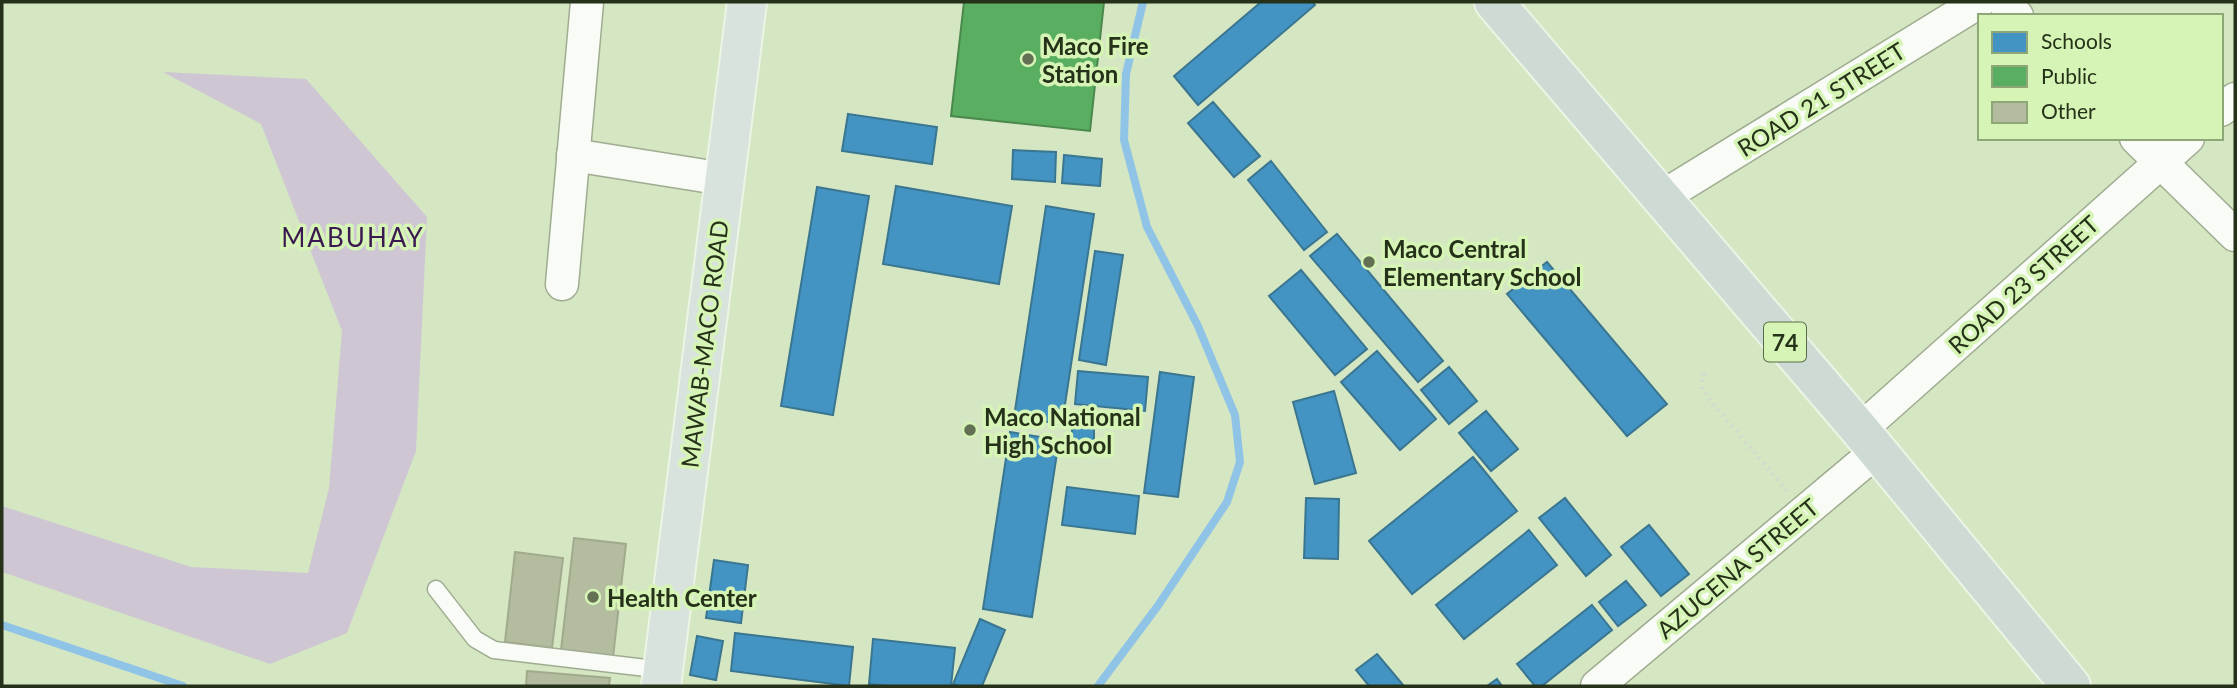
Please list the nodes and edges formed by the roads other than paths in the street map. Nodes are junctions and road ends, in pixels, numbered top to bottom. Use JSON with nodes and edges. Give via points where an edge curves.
{"nodes":[{"id":1,"x":587,"y":2,"type":"edge"},
{"id":2,"x":747,"y":2,"type":"edge"},
{"id":3,"x":1494,"y":2,"type":"edge"},
{"id":4,"x":1979,"y":2,"type":"edge"},
{"id":5,"x":2138,"y":140,"type":"edge"},
{"id":6,"x":2186,"y":140,"type":"edge"},
{"id":7,"x":573,"y":155,"type":"junction"},
{"id":8,"x":2159,"y":162,"type":"junction"},
{"id":9,"x":724,"y":179,"type":"junction"},
{"id":10,"x":1662,"y":197,"type":"junction"},
{"id":11,"x":2235,"y":236,"type":"edge"},
{"id":12,"x":562,"y":284,"type":"dead end"},
{"id":13,"x":1868,"y":440,"type":"junction"},
{"id":14,"x":436,"y":589,"type":"dead end"},
{"id":15,"x":662,"y":678,"type":"edge"},
{"id":16,"x":1597,"y":686,"type":"edge"},
{"id":17,"x":2071,"y":686,"type":"edge"}],
"edges":[{"from":1,"to":7,"type":"street"},
{"from":2,"to":9,"type":"main road","name":"MAWAB-MACO ROAD"},
{"from":3,"to":10,"type":"highway","number":"74"},
{"from":4,"to":10,"type":"street","name":"ROAD 21 STREET"},
{"from":5,"to":8,"type":"street"},
{"from":6,"to":8,"type":"street","name":"ROAD 23 STREET"},
{"from":7,"to":9,"type":"street"},
{"from":7,"to":12,"type":"street"},
{"from":8,"to":11,"type":"street"},
{"from":8,"to":13,"type":"street","name":"ROAD 23 STREET"},
{"from":9,"to":15,"type":"main road","name":"MAWAB-MACO ROAD"},
{"from":10,"to":13,"type":"highway","number":"74"},
{"from":13,"to":16,"type":"street","name":"AZUCENA STREET","via":[[1804,512]]},
{"from":13,"to":17,"type":"highway","number":"74"},
{"from":14,"to":15,"type":"lane","via":[[475,639],[494,650]]}]}
